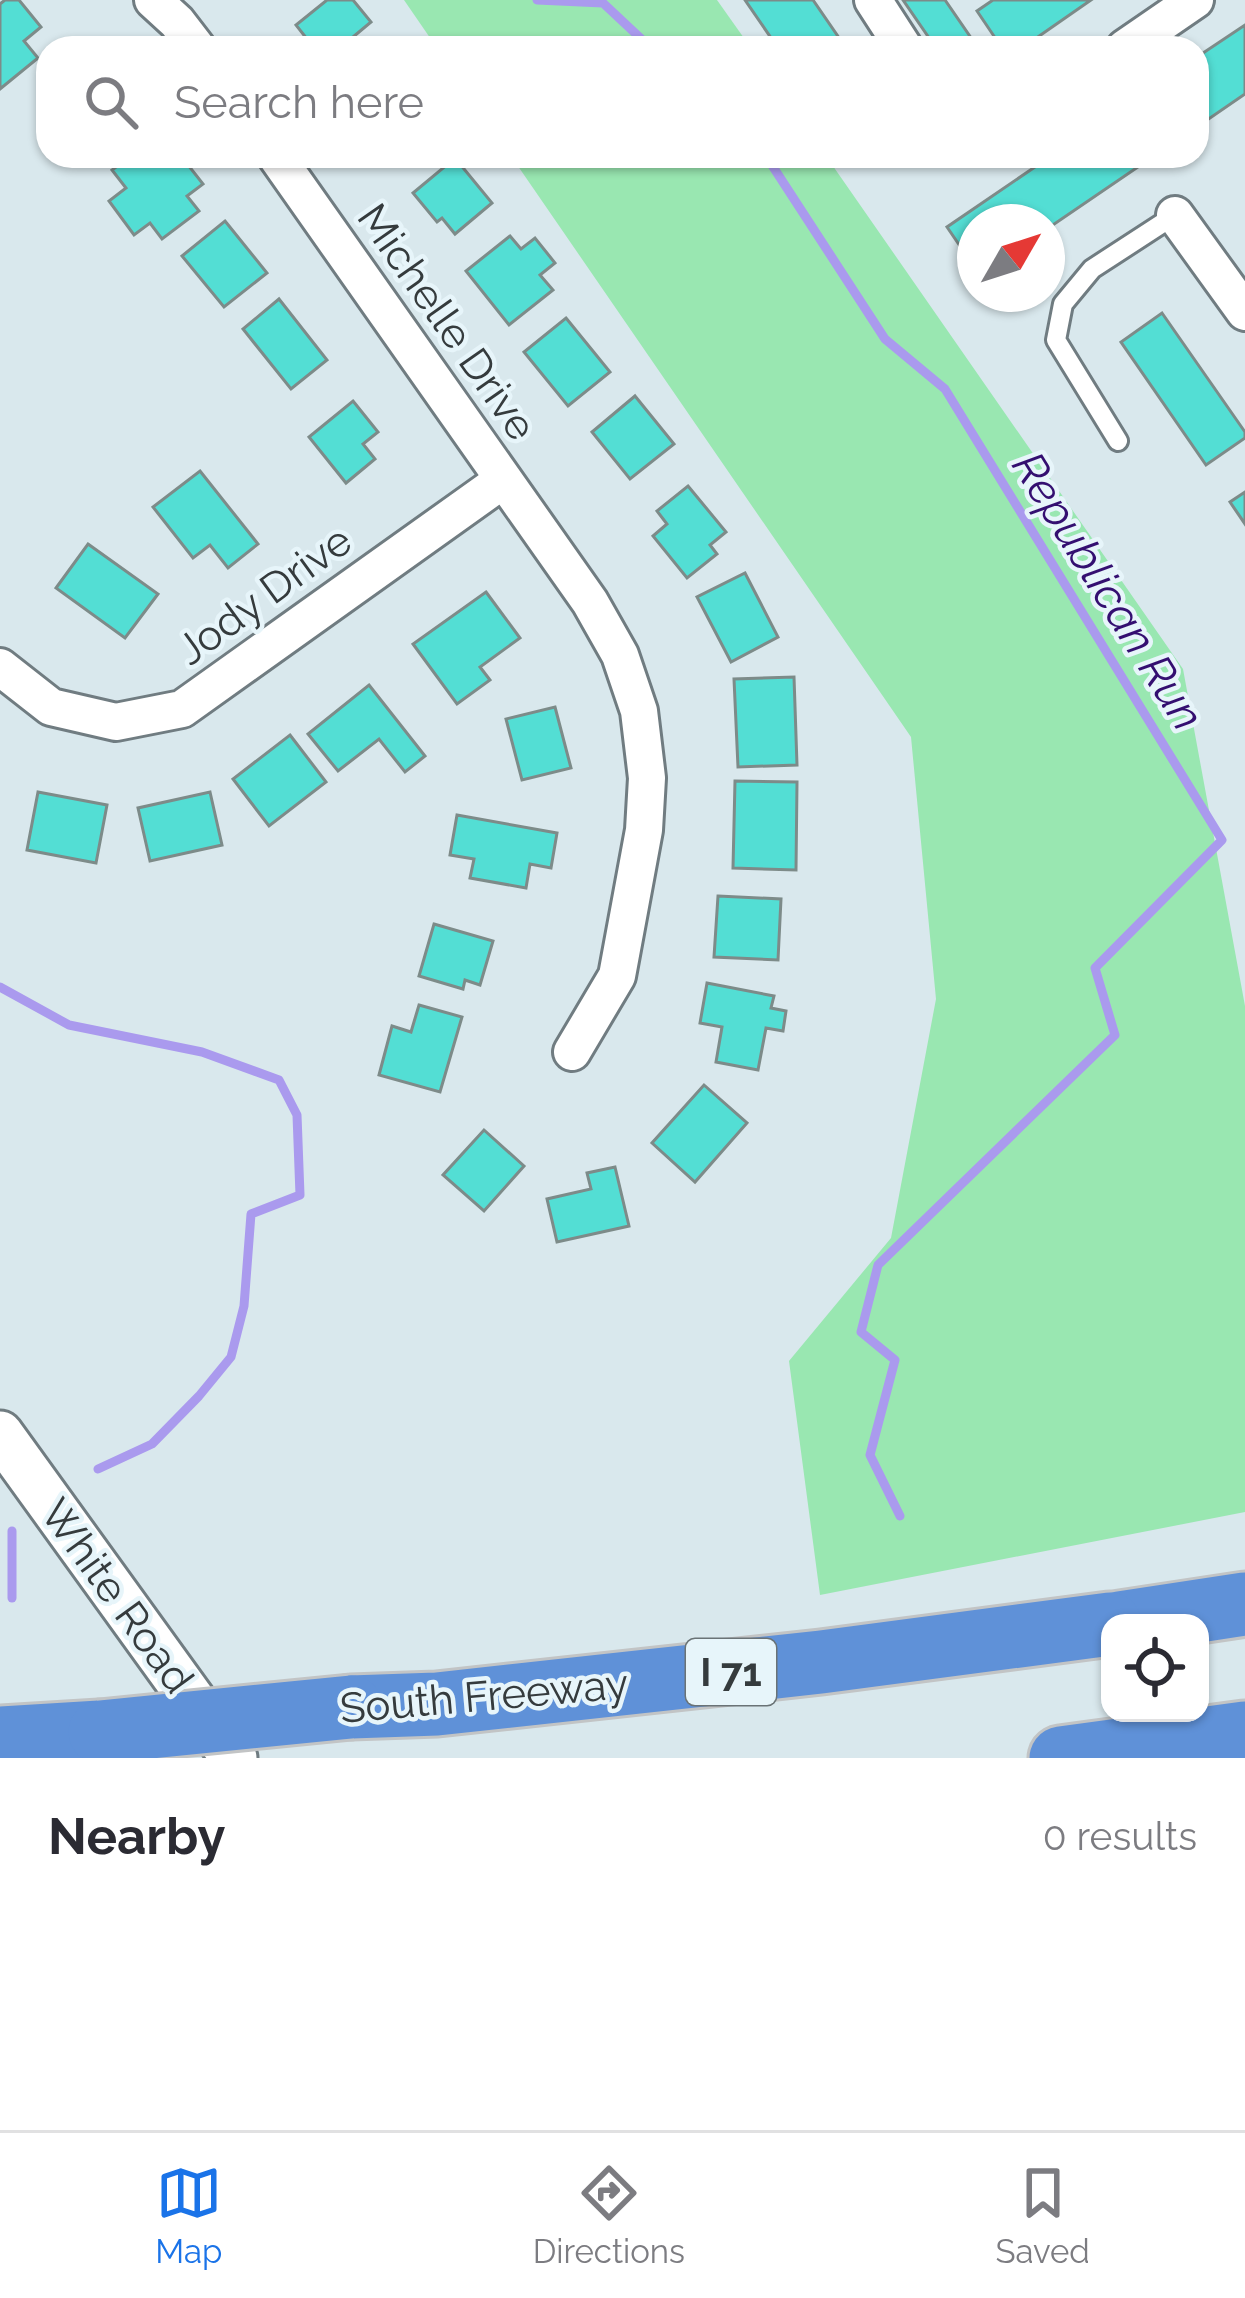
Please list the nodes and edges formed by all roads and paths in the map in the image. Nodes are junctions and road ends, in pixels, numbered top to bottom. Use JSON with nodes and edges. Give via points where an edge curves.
{"nodes":[{"id":1,"x":153,"y":0,"type":"edge"},
{"id":2,"x":873,"y":0,"type":"edge"},
{"id":3,"x":1195,"y":0,"type":"edge"},
{"id":4,"x":188,"y":36,"type":"edge"},
{"id":5,"x":896,"y":36,"type":"edge"},
{"id":6,"x":1142,"y":36,"type":"edge"},
{"id":7,"x":284,"y":168,"type":"edge"},
{"id":8,"x":1175,"y":215,"type":"joint"},
{"id":9,"x":1245,"y":312,"type":"edge"},
{"id":10,"x":1118,"y":441,"type":"dead end"},
{"id":11,"x":502,"y":480,"type":"junction"},
{"id":12,"x":0,"y":667,"type":"edge"},
{"id":13,"x":572,"y":1052,"type":"dead end"},
{"id":14,"x":0,"y":1434,"type":"edge"},
{"id":15,"x":1245,"y":1604,"type":"edge"},
{"id":16,"x":1179,"y":1614,"type":"edge"},
{"id":17,"x":1101,"y":1625,"type":"edge"},
{"id":18,"x":1245,"y":1733,"type":"edge"},
{"id":19,"x":0,"y":1738,"type":"edge"},
{"id":20,"x":1160,"y":1753,"type":"edge"},
{"id":21,"x":234,"y":1758,"type":"edge"},
{"id":22,"x":1061,"y":1758,"type":"edge"}],
"edges":[{"from":1,"to":4,"type":"street"},
{"from":2,"to":5,"type":"street"},
{"from":3,"to":6,"type":"street"},
{"from":7,"to":11,"type":"street","name":"Michelle Drive"},
{"from":8,"to":9,"type":"street"},
{"from":8,"to":10,"type":"lane","via":[[1092,269],[1063,304],[1056,340]]},
{"from":11,"to":12,"type":"street","name":"Jody Drive","via":[[182,709],[116,722],[51,707]]},
{"from":11,"to":13,"type":"street","name":"Michelle Drive","via":[[590,602],[639,711],[644,830],[617,976]]},
{"from":14,"to":21,"type":"street","name":"White Road"},
{"from":15,"to":16,"type":"highway"},
{"from":17,"to":19,"type":"highway","name":"South Freeway","number":"I 71","bridge":true,"via":[[437,1704]]},
{"from":18,"to":20,"type":"highway"},
{"from":20,"to":22,"type":"highway"}]}
